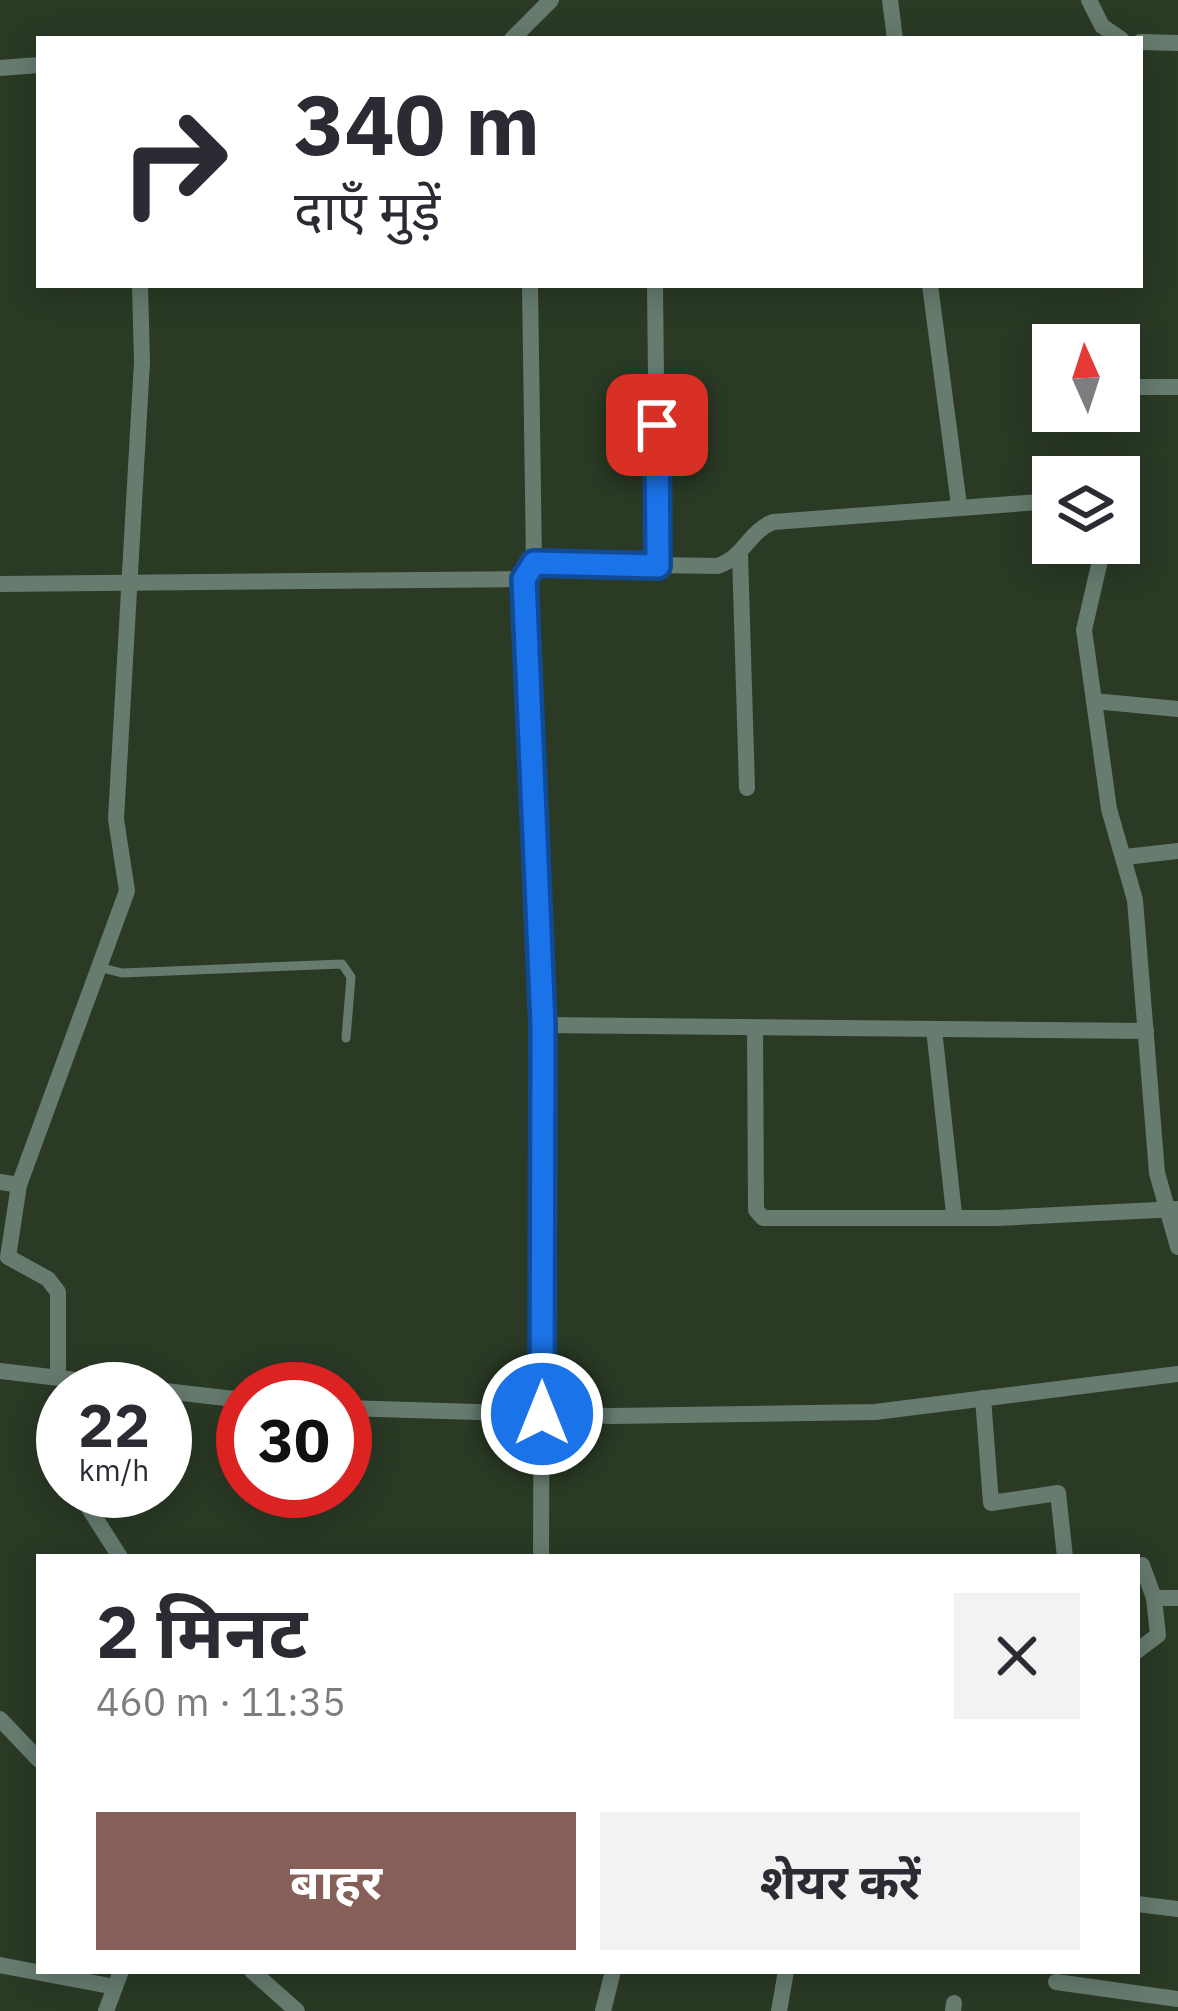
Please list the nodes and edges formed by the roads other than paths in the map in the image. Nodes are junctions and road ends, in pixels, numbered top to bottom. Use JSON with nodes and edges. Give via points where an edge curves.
{"nodes":[{"id":1,"x":551,"y":0,"type":"edge"},
{"id":2,"x":890,"y":0,"type":"edge"},
{"id":3,"x":1089,"y":0,"type":"edge"},
{"id":4,"x":515,"y":36,"type":"edge"},
{"id":5,"x":895,"y":36,"type":"edge"},
{"id":6,"x":1117,"y":36,"type":"edge"},
{"id":7,"x":1143,"y":42,"type":"edge"},
{"id":8,"x":1178,"y":43,"type":"edge"},
{"id":9,"x":36,"y":65,"type":"edge"},
{"id":10,"x":0,"y":68,"type":"edge"},
{"id":11,"x":140,"y":288,"type":"edge"},
{"id":12,"x":530,"y":288,"type":"edge"},
{"id":13,"x":656,"y":288,"type":"edge"},
{"id":14,"x":930,"y":288,"type":"edge"},
{"id":15,"x":1140,"y":387,"type":"edge"},
{"id":16,"x":1178,"y":387,"type":"edge"},
{"id":17,"x":1032,"y":502,"type":"edge"},
{"id":18,"x":959,"y":505,"type":"junction"},
{"id":19,"x":740,"y":554,"type":"junction"},
{"id":20,"x":1099,"y":564,"type":"edge"},
{"id":21,"x":658,"y":566,"type":"junction"},
{"id":22,"x":529,"y":571,"type":"junction"},
{"id":23,"x":131,"y":582,"type":"junction"},
{"id":24,"x":0,"y":584,"type":"edge"},
{"id":25,"x":1094,"y":701,"type":"junction"},
{"id":26,"x":1178,"y":709,"type":"edge"},
{"id":27,"x":747,"y":788,"type":"dead end"},
{"id":28,"x":1178,"y":851,"type":"edge"},
{"id":29,"x":1125,"y":857,"type":"junction"},
{"id":30,"x":102,"y":968,"type":"junction"},
{"id":31,"x":543,"y":1025,"type":"junction"},
{"id":32,"x":755,"y":1028,"type":"junction"},
{"id":33,"x":934,"y":1029,"type":"junction"},
{"id":34,"x":1146,"y":1031,"type":"junction"},
{"id":35,"x":346,"y":1038,"type":"dead end"},
{"id":36,"x":9,"y":1184,"type":"edge"},
{"id":37,"x":1173,"y":1209,"type":"edge"},
{"id":38,"x":954,"y":1214,"type":"junction"},
{"id":39,"x":1178,"y":1247,"type":"edge"},
{"id":40,"x":66,"y":1362,"type":"edge"},
{"id":41,"x":0,"y":1371,"type":"edge"},
{"id":42,"x":1178,"y":1374,"type":"edge"},
{"id":43,"x":36,"y":1377,"type":"edge"},
{"id":44,"x":982,"y":1398,"type":"junction"},
{"id":45,"x":372,"y":1409,"type":"edge"},
{"id":46,"x":542,"y":1414,"type":"junction"},
{"id":47,"x":95,"y":1518,"type":"edge"},
{"id":48,"x":118,"y":1554,"type":"edge"},
{"id":49,"x":541,"y":1554,"type":"edge"},
{"id":50,"x":1065,"y":1554,"type":"edge"},
{"id":51,"x":1140,"y":1565,"type":"edge"},
{"id":52,"x":1154,"y":1598,"type":"junction"},
{"id":53,"x":1178,"y":1598,"type":"edge"},
{"id":54,"x":1140,"y":1649,"type":"edge"},
{"id":55,"x":0,"y":1719,"type":"edge"},
{"id":56,"x":36,"y":1757,"type":"edge"},
{"id":57,"x":1140,"y":1904,"type":"edge"},
{"id":58,"x":1178,"y":1909,"type":"edge"},
{"id":59,"x":0,"y":1965,"type":"edge"},
{"id":60,"x":36,"y":1969,"type":"edge"},
{"id":61,"x":76,"y":1974,"type":"edge"},
{"id":62,"x":255,"y":1974,"type":"edge"},
{"id":63,"x":612,"y":1974,"type":"edge"},
{"id":64,"x":785,"y":1974,"type":"edge"},
{"id":65,"x":118,"y":1979,"type":"edge"},
{"id":66,"x":1056,"y":1982,"type":"dead end"},
{"id":67,"x":1178,"y":1999,"type":"edge"},
{"id":68,"x":106,"y":2011,"type":"edge"},
{"id":69,"x":297,"y":2011,"type":"edge"},
{"id":70,"x":603,"y":2011,"type":"edge"},
{"id":71,"x":779,"y":2011,"type":"edge"}],
"edges":[{"from":1,"to":4,"type":"street"},
{"from":2,"to":5,"type":"street"},
{"from":3,"to":6,"type":"street"},
{"from":7,"to":8,"type":"street"},
{"from":9,"to":10,"type":"street"},
{"from":11,"to":23,"type":"street"},
{"from":12,"to":22,"type":"street"},
{"from":13,"to":21,"type":"street"},
{"from":14,"to":18,"type":"street"},
{"from":15,"to":16,"type":"street"},
{"from":17,"to":18,"type":"street"},
{"from":18,"to":19,"type":"street","via":[[773,522]]},
{"from":19,"to":21,"type":"street","via":[[717,566]]},
{"from":19,"to":27,"type":"street"},
{"from":20,"to":25,"type":"street","via":[[1084,630]]},
{"from":21,"to":22,"type":"street"},
{"from":22,"to":23,"type":"street","via":[[254,585]]},
{"from":22,"to":31,"type":"street"},
{"from":23,"to":24,"type":"street"},
{"from":23,"to":30,"type":"street","via":[[116,819],[127,891]]},
{"from":25,"to":26,"type":"street"},
{"from":25,"to":29,"type":"street","via":[[1109,809]]},
{"from":28,"to":29,"type":"street"},
{"from":29,"to":34,"type":"street"},
{"from":30,"to":35,"type":"lane","via":[[342,964],[351,977]]},
{"from":30,"to":36,"type":"street"},
{"from":31,"to":32,"type":"street"},
{"from":31,"to":46,"type":"street"},
{"from":32,"to":33,"type":"street"},
{"from":32,"to":38,"type":"street","via":[[758,1215]]},
{"from":33,"to":34,"type":"street"},
{"from":33,"to":38,"type":"street"},
{"from":34,"to":37,"type":"street","via":[[1154,1154]]},
{"from":36,"to":40,"type":"street","via":[[8,1257],[58,1292]]},
{"from":37,"to":38,"type":"street"},
{"from":37,"to":39,"type":"street"},
{"from":41,"to":43,"type":"street"},
{"from":42,"to":44,"type":"street"},
{"from":44,"to":46,"type":"street","via":[[875,1412]]},
{"from":44,"to":50,"type":"street","via":[[991,1503],[1058,1493]]},
{"from":45,"to":46,"type":"street"},
{"from":46,"to":49,"type":"street"},
{"from":47,"to":48,"type":"street"},
{"from":51,"to":52,"type":"street"},
{"from":52,"to":53,"type":"street"},
{"from":52,"to":54,"type":"street","via":[[1158,1635]]},
{"from":55,"to":56,"type":"street"},
{"from":57,"to":58,"type":"street"},
{"from":59,"to":60,"type":"street"},
{"from":61,"to":65,"type":"street"},
{"from":62,"to":69,"type":"street"},
{"from":63,"to":70,"type":"street"},
{"from":64,"to":71,"type":"street"},
{"from":65,"to":68,"type":"street"},
{"from":66,"to":67,"type":"street"}]}
